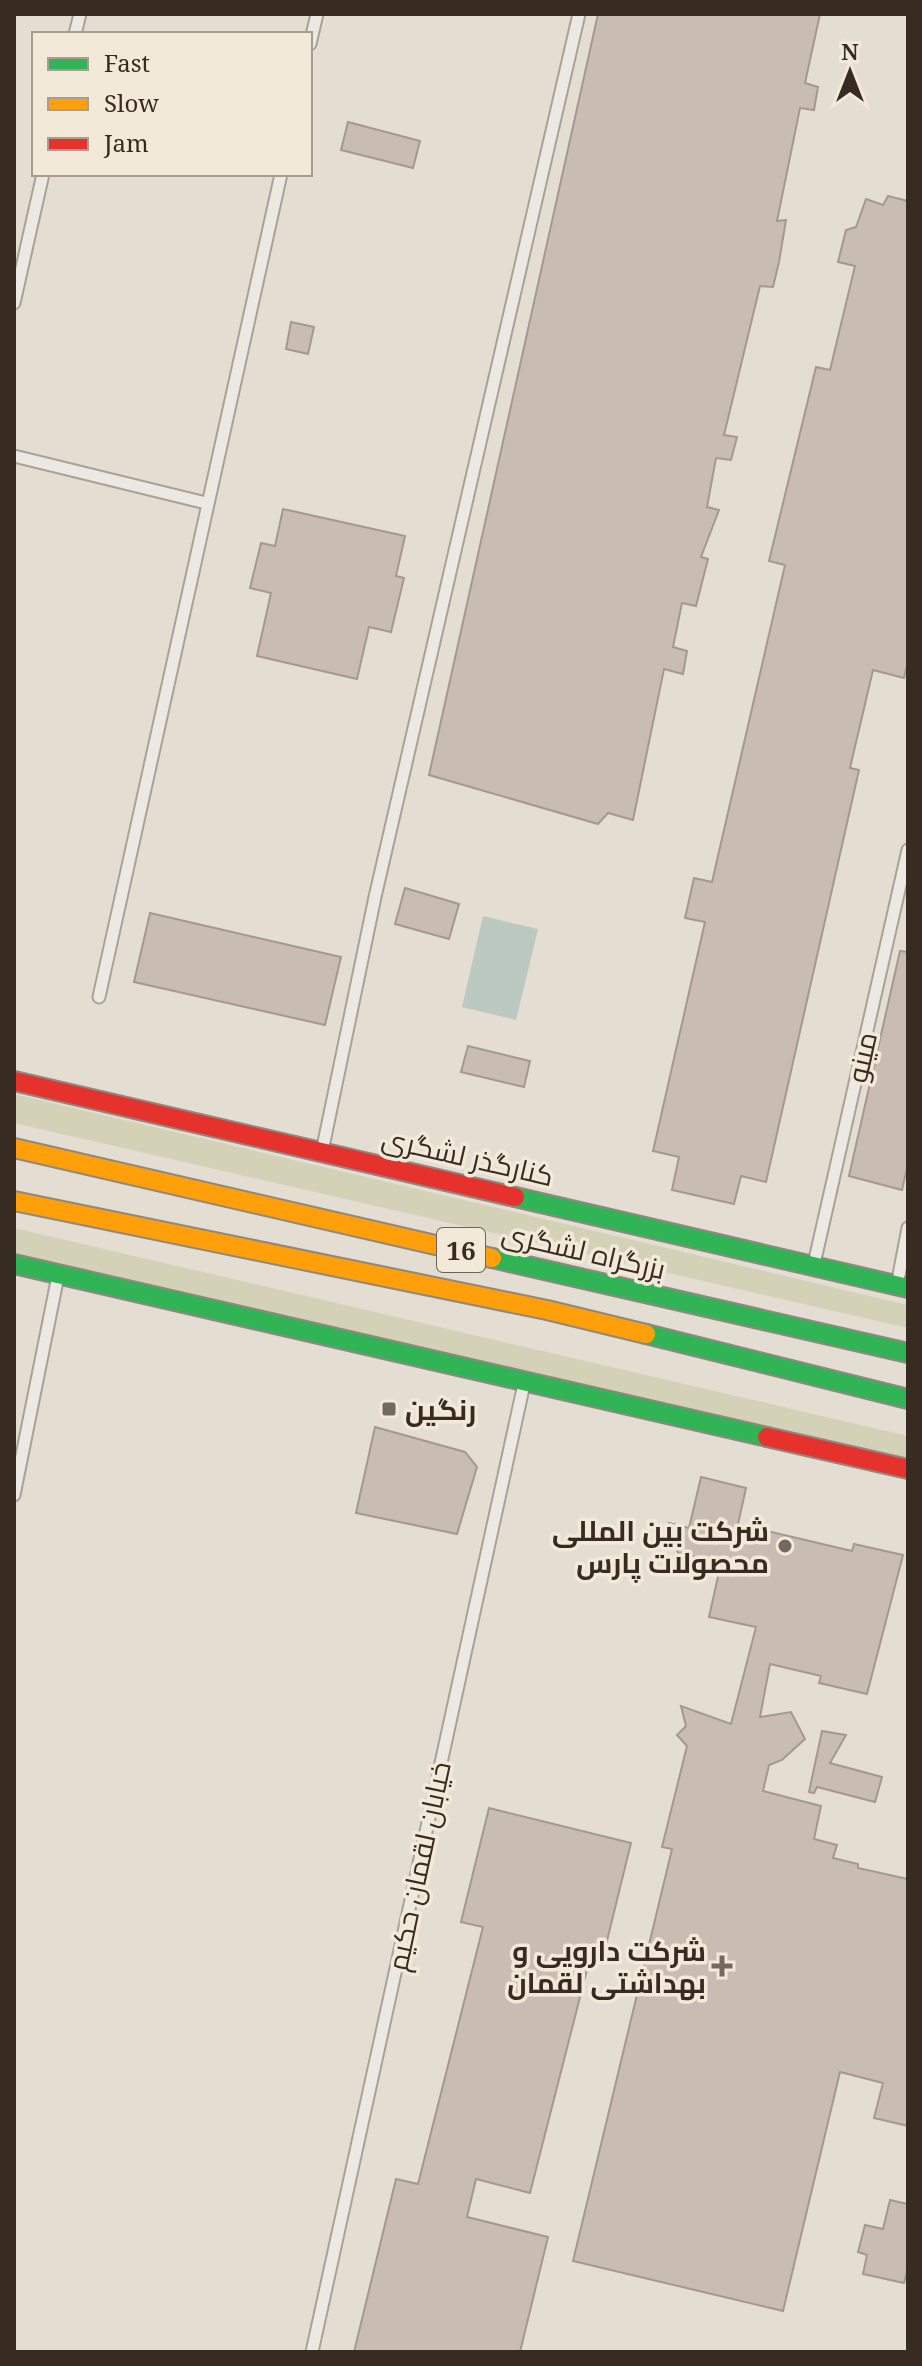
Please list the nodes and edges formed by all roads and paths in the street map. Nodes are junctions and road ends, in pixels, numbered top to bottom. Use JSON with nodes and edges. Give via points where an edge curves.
{"nodes":[{"id":1,"x":317,"y":14,"type":"edge"},
{"id":2,"x":579,"y":14,"type":"edge"},
{"id":3,"x":312,"y":35,"type":"edge"},
{"id":4,"x":43,"y":176,"type":"edge"},
{"id":5,"x":281,"y":176,"type":"edge"},
{"id":6,"x":14,"y":303,"type":"edge"},
{"id":7,"x":14,"y":456,"type":"edge"},
{"id":8,"x":206,"y":503,"type":"junction"},
{"id":9,"x":908,"y":850,"type":"edge"},
{"id":10,"x":99,"y":997,"type":"dead end"},
{"id":11,"x":14,"y":1081,"type":"edge"},
{"id":12,"x":14,"y":1148,"type":"edge"},
{"id":13,"x":322,"y":1151,"type":"junction"},
{"id":14,"x":14,"y":1201,"type":"edge"},
{"id":15,"x":908,"y":1228,"type":"edge"},
{"id":16,"x":14,"y":1264,"type":"edge"},
{"id":17,"x":814,"y":1265,"type":"junction"},
{"id":18,"x":58,"y":1274,"type":"junction"},
{"id":19,"x":902,"y":1286,"type":"edge"},
{"id":20,"x":908,"y":1353,"type":"edge"},
{"id":21,"x":525,"y":1381,"type":"junction"},
{"id":22,"x":908,"y":1399,"type":"edge"},
{"id":23,"x":908,"y":1469,"type":"edge"},
{"id":24,"x":14,"y":1495,"type":"edge"},
{"id":25,"x":312,"y":2352,"type":"edge"}],
"edges":[{"from":1,"to":3,"type":"lane"},
{"from":2,"to":13,"type":"lane","via":[[375,897]]},
{"from":4,"to":6,"type":"lane"},
{"from":5,"to":8,"type":"lane"},
{"from":7,"to":8,"type":"lane"},
{"from":8,"to":10,"type":"lane"},
{"from":9,"to":17,"type":"lane","name":"مینو"},
{"from":11,"to":13,"type":"main road","name":"کنارگذر لشگری"},
{"from":12,"to":20,"type":"main road","name":"بزرگراه لشگری","number":"16"},
{"from":13,"to":17,"type":"main road","name":"کنارگذر لشگری"},
{"from":14,"to":22,"type":"main road","number":"16","via":[[547,1310]]},
{"from":15,"to":19,"type":"lane"},
{"from":16,"to":18,"type":"main road"},
{"from":17,"to":19,"type":"main road","name":"کنارگذر لشگری"},
{"from":18,"to":21,"type":"main road"},
{"from":18,"to":24,"type":"lane"},
{"from":21,"to":23,"type":"main road"},
{"from":21,"to":25,"type":"lane","name":"خیابان لقمان حکیم"}]}
